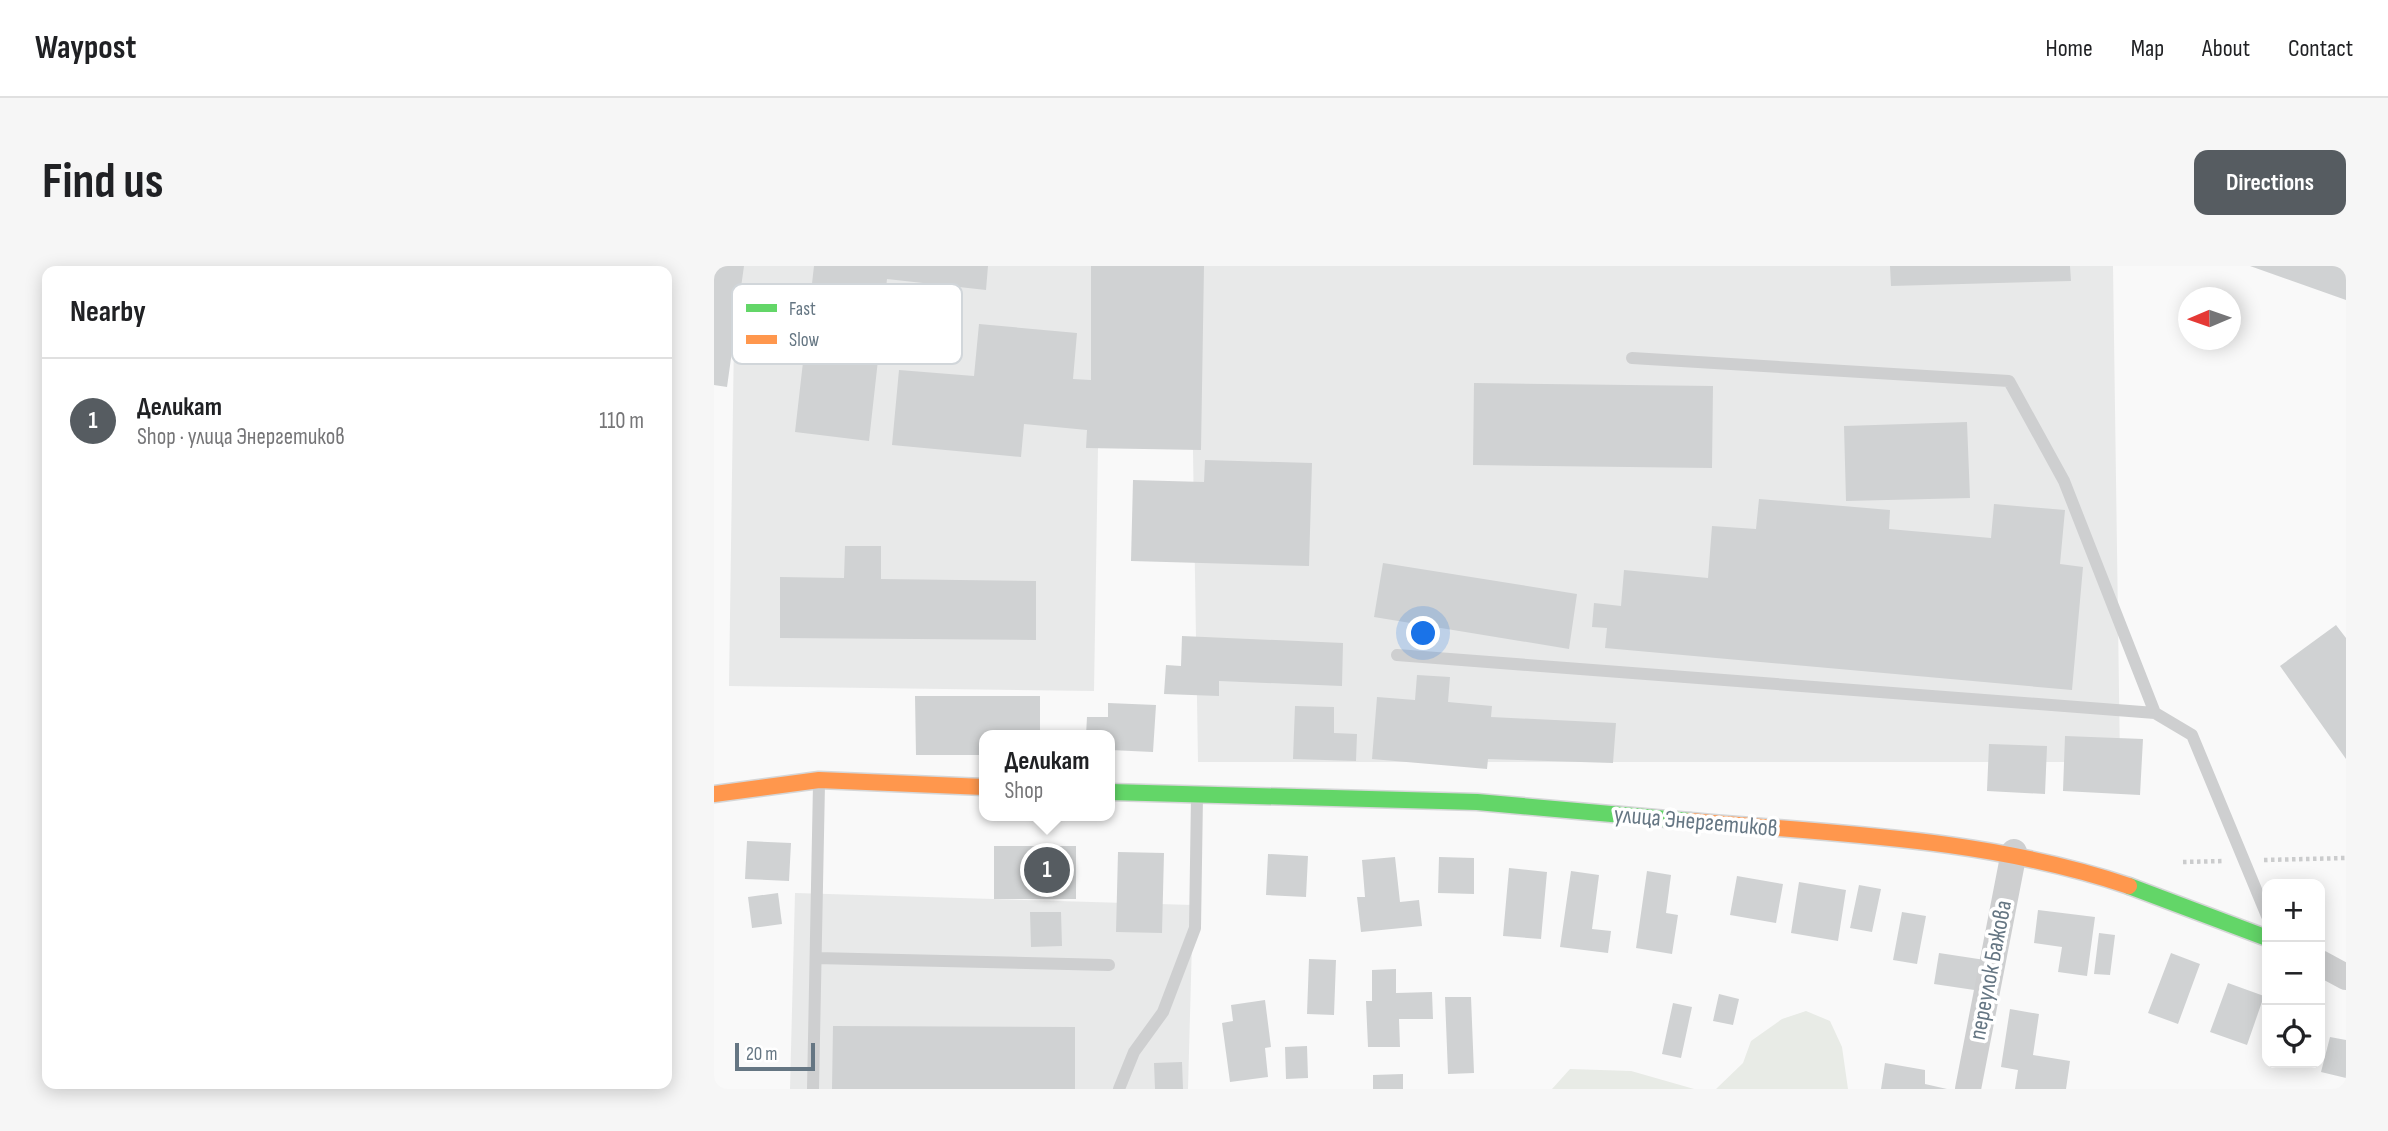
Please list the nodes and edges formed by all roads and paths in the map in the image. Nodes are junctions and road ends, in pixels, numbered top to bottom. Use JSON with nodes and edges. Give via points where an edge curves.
{"nodes":[{"id":1,"x":1632,"y":358,"type":"dead end"},
{"id":2,"x":1397,"y":655,"type":"dead end"},
{"id":3,"x":2155,"y":713,"type":"junction"},
{"id":4,"x":819,"y":780,"type":"junction"},
{"id":5,"x":979,"y":787,"type":"edge"},
{"id":6,"x":1115,"y":792,"type":"edge"},
{"id":7,"x":714,"y":794,"type":"edge"},
{"id":8,"x":1197,"y":795,"type":"junction"},
{"id":9,"x":2014,"y":852,"type":"junction"},
{"id":10,"x":2262,"y":904,"type":"edge"},
{"id":11,"x":2262,"y":936,"type":"edge"},
{"id":12,"x":816,"y":958,"type":"junction"},
{"id":13,"x":1109,"y":965,"type":"dead end"},
{"id":14,"x":2325,"y":966,"type":"edge"},
{"id":15,"x":2346,"y":977,"type":"edge"},
{"id":16,"x":813,"y":1089,"type":"edge"},
{"id":17,"x":1119,"y":1089,"type":"edge"},
{"id":18,"x":1968,"y":1089,"type":"edge"}],
"edges":[{"from":1,"to":3,"type":"lane","via":[[2009,381],[2064,481]]},
{"from":2,"to":3,"type":"lane"},
{"from":3,"to":10,"type":"lane","via":[[2192,735]]},
{"from":4,"to":5,"type":"street"},
{"from":4,"to":7,"type":"street"},
{"from":4,"to":12,"type":"lane"},
{"from":6,"to":8,"type":"street","name":"улица Энергетиков"},
{"from":8,"to":9,"type":"street","name":"улица Энергетиков","via":[[1477,802]]},
{"from":8,"to":17,"type":"lane","via":[[1195,929],[1163,1012],[1134,1052]]},
{"from":9,"to":11,"type":"street","name":"улица Энергетиков","via":[[2148,889]]},
{"from":9,"to":18,"type":"street","name":"переулок Бажова"},
{"from":12,"to":13,"type":"lane"},
{"from":12,"to":16,"type":"lane"},
{"from":14,"to":15,"type":"street"}]}
